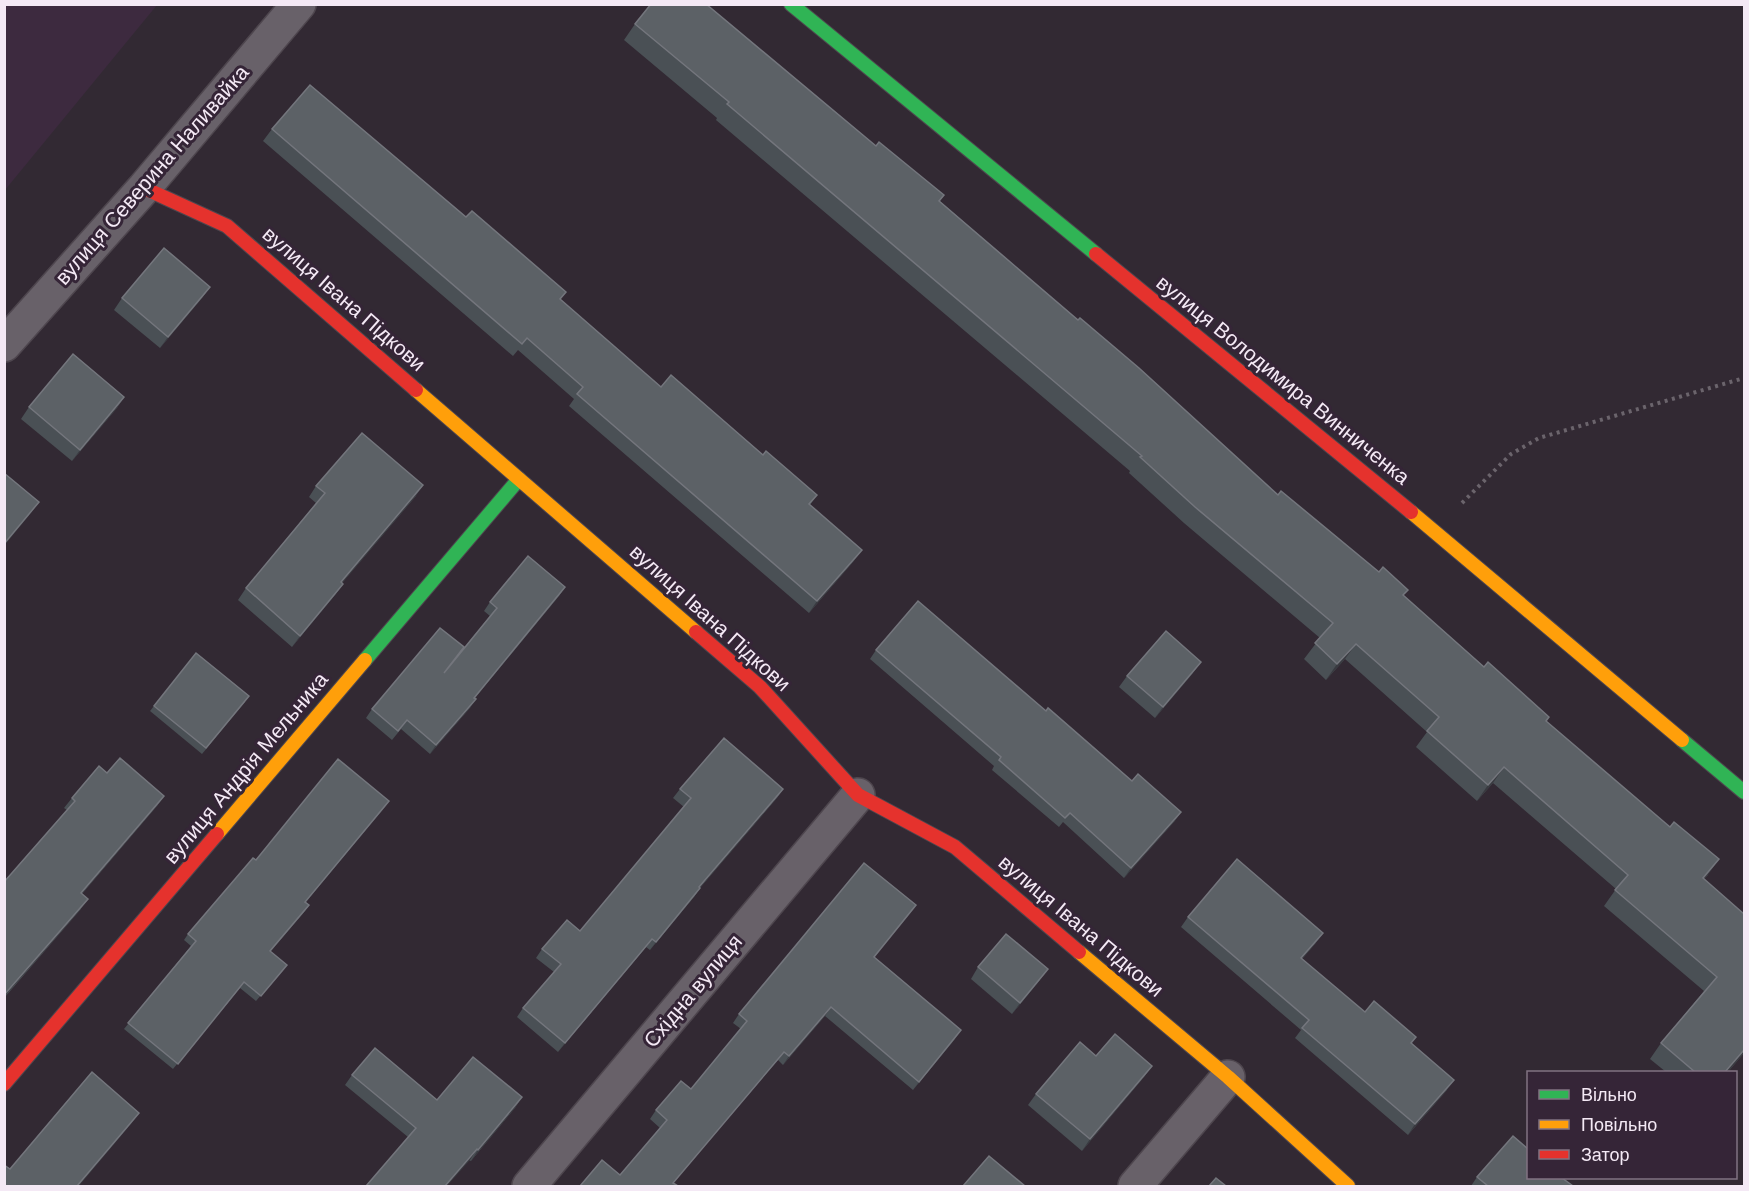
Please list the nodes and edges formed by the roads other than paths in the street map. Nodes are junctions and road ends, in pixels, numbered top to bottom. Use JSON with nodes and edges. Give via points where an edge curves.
{"nodes":[{"id":1,"x":299,"y":4,"type":"edge"},
{"id":2,"x":791,"y":4,"type":"edge"},
{"id":3,"x":144,"y":188,"type":"junction"},
{"id":4,"x":4,"y":345,"type":"edge"},
{"id":5,"x":519,"y":479,"type":"junction"},
{"id":6,"x":1744,"y":792,"type":"edge"},
{"id":7,"x":858,"y":795,"type":"junction"},
{"id":8,"x":1228,"y":1077,"type":"junction"},
{"id":9,"x":4,"y":1084,"type":"edge"},
{"id":10,"x":529,"y":1186,"type":"edge"},
{"id":11,"x":1135,"y":1186,"type":"edge"},
{"id":12,"x":1348,"y":1186,"type":"edge"}],
"edges":[{"from":1,"to":3,"type":"street","name":"вулиця Северина Наливайка"},
{"from":2,"to":6,"type":"street","name":"вулиця Володимира Винниченка","via":[[1434,531]]},
{"from":3,"to":4,"type":"street","name":"вулиця Северина Наливайка"},
{"from":3,"to":5,"type":"street","name":"вулиця Івана Підкови","via":[[227,226]]},
{"from":5,"to":7,"type":"street","name":"вулиця Івана Підкови","via":[[760,687]]},
{"from":5,"to":9,"type":"street","name":"вулиця Андрія Мельника"},
{"from":7,"to":8,"type":"street","name":"вулиця Івана Підкови","via":[[955,847]]},
{"from":7,"to":10,"type":"street","name":"Східна вулиця"},
{"from":8,"to":11,"type":"street"},
{"from":8,"to":12,"type":"street","name":"вулиця Івана Підкови"}]}
